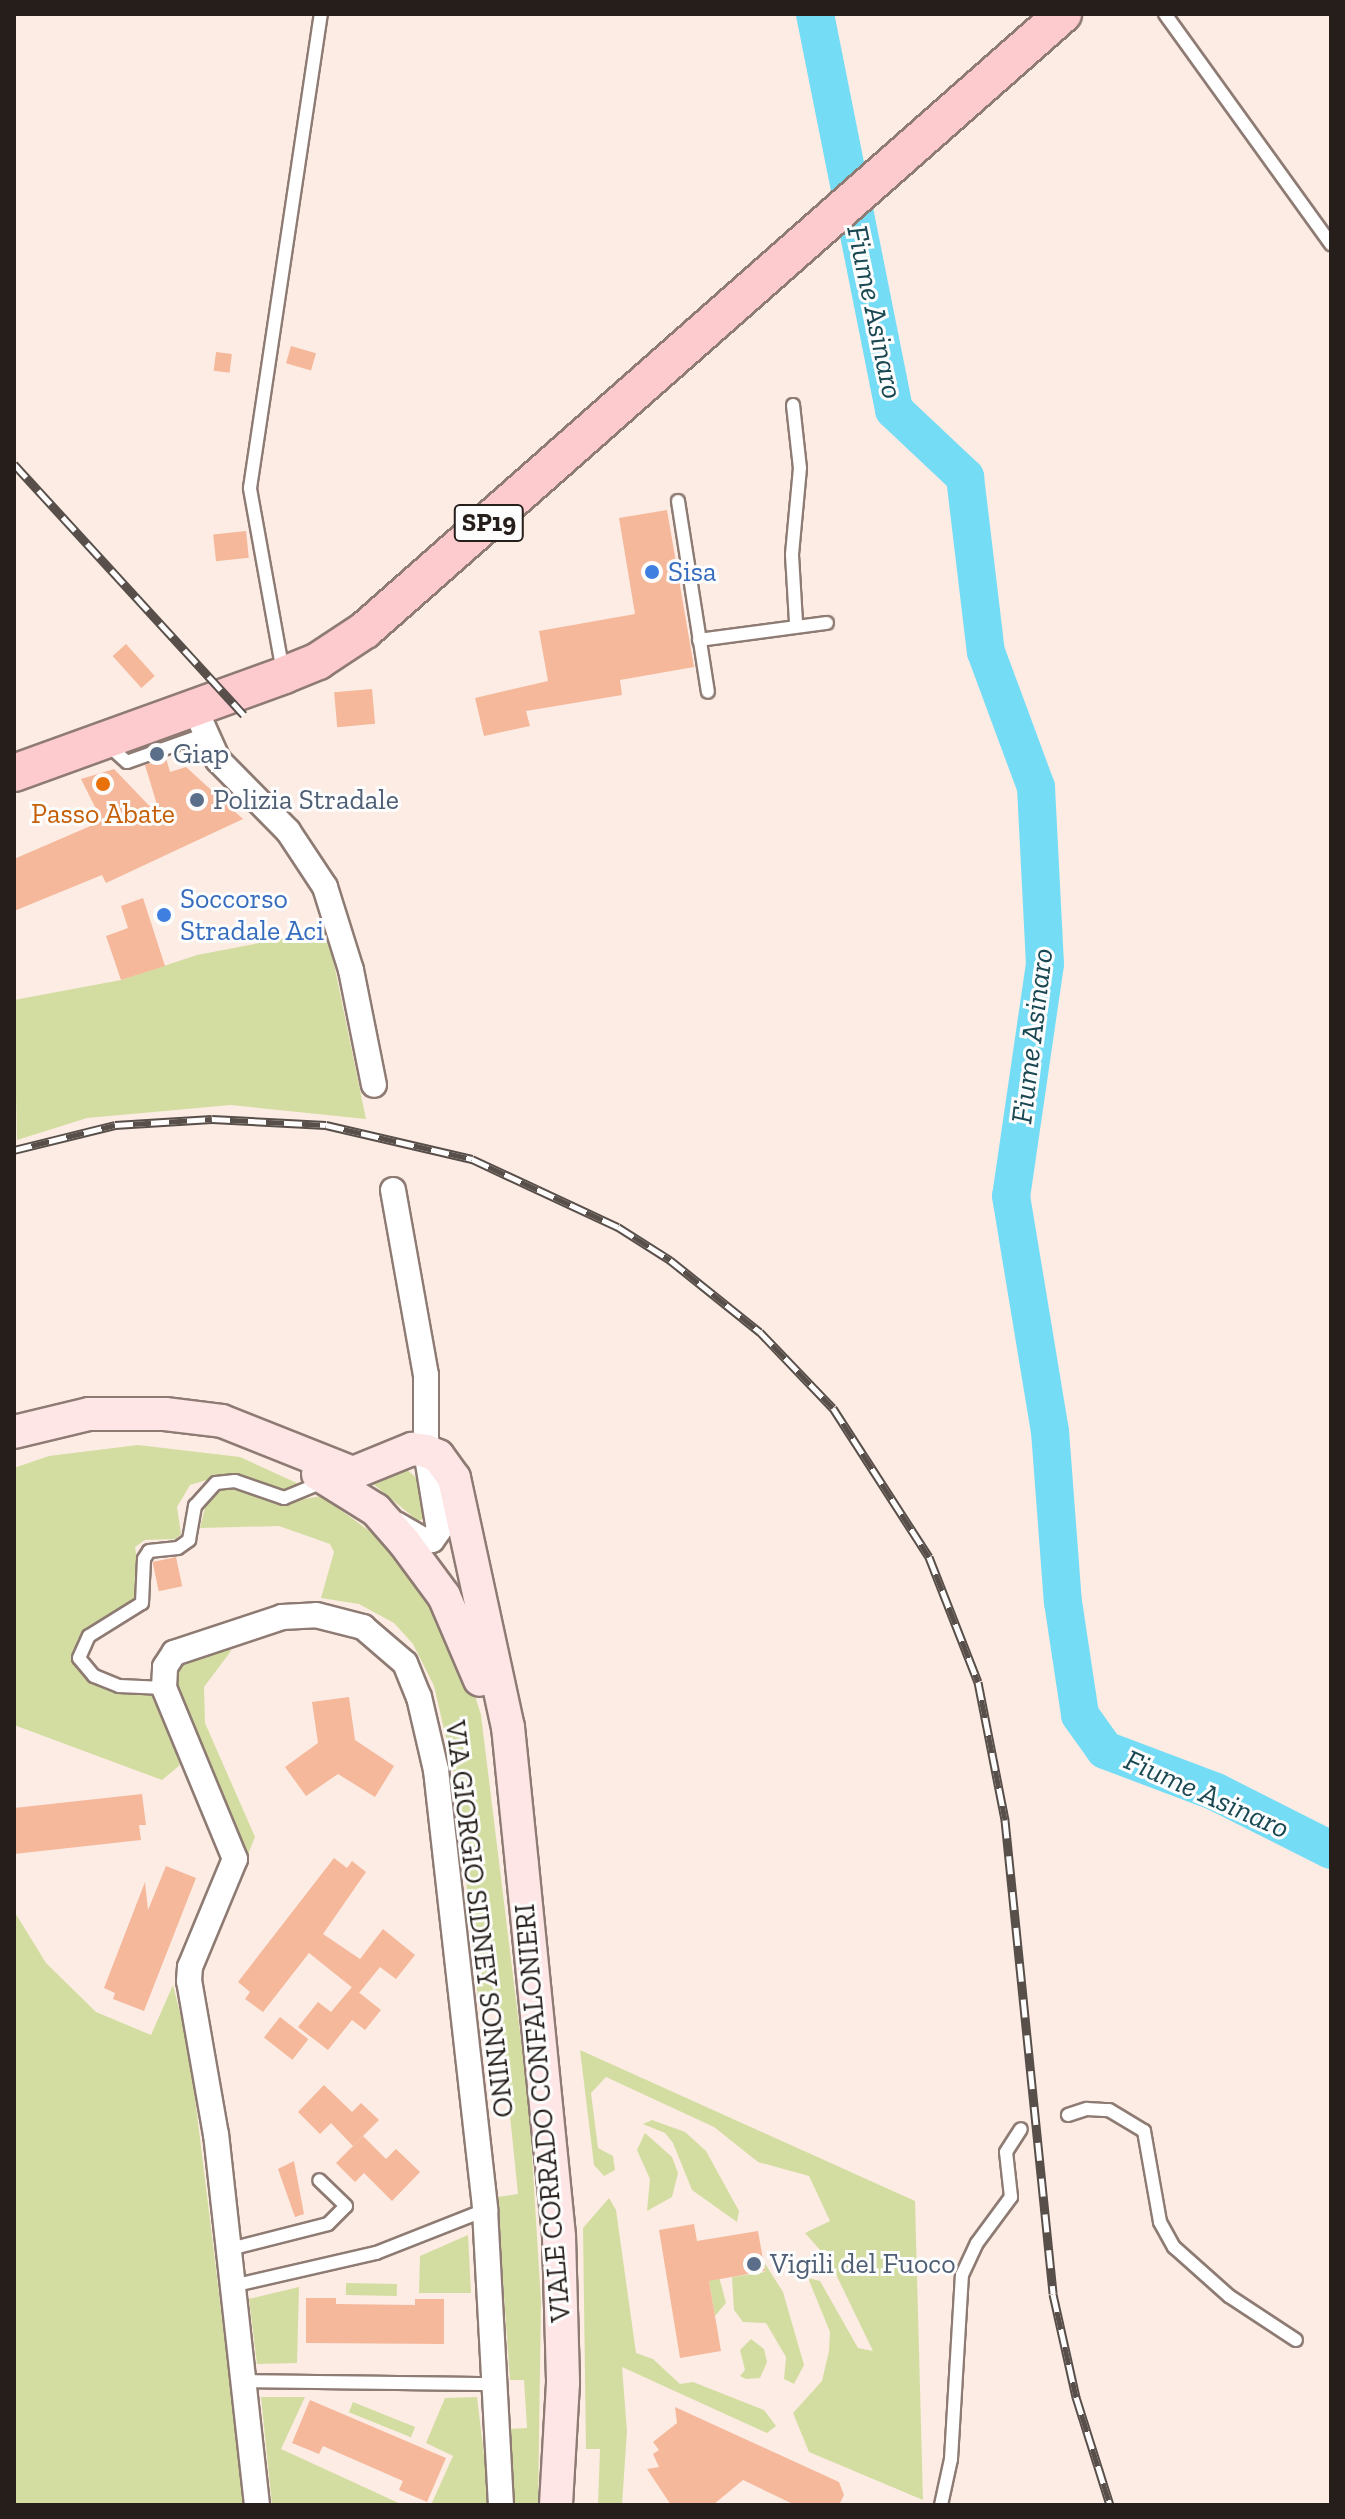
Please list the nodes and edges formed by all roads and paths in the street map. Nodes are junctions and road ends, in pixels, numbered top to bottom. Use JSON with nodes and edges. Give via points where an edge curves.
{"nodes":[{"id":1,"x":321,"y":14,"type":"edge"},
{"id":2,"x":1063,"y":14,"type":"edge"},
{"id":3,"x":1165,"y":14,"type":"edge"},
{"id":4,"x":1331,"y":244,"type":"edge"},
{"id":5,"x":793,"y":405,"type":"dead end"},
{"id":6,"x":678,"y":501,"type":"dead end"},
{"id":7,"x":796,"y":623,"type":"junction"},
{"id":8,"x":827,"y":623,"type":"dead end"},
{"id":9,"x":699,"y":640,"type":"junction"},
{"id":10,"x":284,"y":675,"type":"junction"},
{"id":11,"x":708,"y":692,"type":"dead end"},
{"id":12,"x":199,"y":723,"type":"junction"},
{"id":13,"x":14,"y":773,"type":"edge"},
{"id":14,"x":374,"y":1085,"type":"dead end"},
{"id":15,"x":393,"y":1190,"type":"dead end"},
{"id":16,"x":14,"y":1432,"type":"edge"},
{"id":17,"x":14,"y":1444,"type":"edge"},
{"id":18,"x":426,"y":1451,"type":"junction"},
{"id":19,"x":328,"y":1479,"type":"junction"},
{"id":20,"x":376,"y":1510,"type":"junction"},
{"id":21,"x":164,"y":1688,"type":"junction"},
{"id":22,"x":522,"y":1865,"type":"junction"},
{"id":23,"x":1068,"y":2115,"type":"dead end"},
{"id":24,"x":1021,"y":2129,"type":"dead end"},
{"id":25,"x":319,"y":2180,"type":"dead end"},
{"id":26,"x":485,"y":2210,"type":"junction"},
{"id":27,"x":226,"y":2250,"type":"junction"},
{"id":28,"x":229,"y":2287,"type":"junction"},
{"id":29,"x":1296,"y":2340,"type":"dead end"},
{"id":30,"x":241,"y":2381,"type":"junction"},
{"id":31,"x":493,"y":2384,"type":"junction"},
{"id":32,"x":257,"y":2505,"type":"edge"},
{"id":33,"x":501,"y":2505,"type":"edge"},
{"id":34,"x":556,"y":2505,"type":"edge"},
{"id":35,"x":941,"y":2505,"type":"edge"}],
"edges":[{"from":1,"to":10,"type":"lane","via":[[250,488]]},
{"from":2,"to":10,"type":"main road","number":"SP19","via":[[386,614],[318,661]]},
{"from":3,"to":4,"type":"lane"},
{"from":5,"to":7,"type":"lane","via":[[800,468],[792,555]]},
{"from":6,"to":9,"type":"lane"},
{"from":7,"to":8,"type":"lane"},
{"from":7,"to":9,"type":"lane"},
{"from":9,"to":11,"type":"lane"},
{"from":10,"to":12,"type":"main road","number":"SP19"},
{"from":12,"to":13,"type":"main road","number":"SP19","via":[[103,740]]},
{"from":12,"to":14,"type":"street","via":[[218,760],[288,831],[325,887],[351,970]]},
{"from":15,"to":18,"type":"street","via":[[426,1375]]},
{"from":16,"to":18,"type":"main road","via":[[89,1414],[165,1414],[222,1421],[353,1473],[412,1449]]},
{"from":17,"to":19,"type":"main road","via":[[90,1425],[161,1425],[218,1434]]},
{"from":18,"to":20,"type":"street","via":[[436,1536],[415,1537]]},
{"from":18,"to":22,"type":"main road","via":[[438,1456],[454,1478],[508,1727]]},
{"from":19,"to":20,"type":"main road"},
{"from":19,"to":21,"type":"lane","via":[[284,1498],[235,1481],[216,1483],[195,1506],[189,1540],[178,1548],[149,1551],[142,1603],[89,1636],[79,1658],[94,1676],[119,1686]]},
{"from":20,"to":22,"type":"main road","via":[[437,1586],[465,1636],[493,1726]]},
{"from":21,"to":26,"type":"street","name":"VIA GIORGIO SIDNEY SONNINO","via":[[165,1667],[174,1653],[282,1617],[316,1615],[363,1627],[405,1663],[436,1770]]},
{"from":21,"to":27,"type":"street","via":[[235,1859],[190,1967],[189,1981],[216,2135]]},
{"from":22,"to":34,"type":"main road","name":"VIALE CORRADO CONFALONIERI","via":[[559,2237],[563,2383]]},
{"from":23,"to":29,"type":"lane","via":[[1109,2110],[1144,2131],[1160,2222],[1174,2247],[1229,2296]]},
{"from":24,"to":35,"type":"lane","via":[[1006,2152],[1011,2197],[977,2243],[962,2275],[951,2459]]},
{"from":25,"to":27,"type":"lane","via":[[346,2206],[328,2224]]},
{"from":26,"to":28,"type":"lane","via":[[376,2253]]},
{"from":26,"to":31,"type":"street","name":"VIA GIORGIO SIDNEY SONNINO"},
{"from":27,"to":28,"type":"street"},
{"from":28,"to":30,"type":"street"},
{"from":30,"to":31,"type":"lane"},
{"from":30,"to":32,"type":"street"},
{"from":31,"to":33,"type":"street","name":"VIA GIORGIO SIDNEY SONNINO"}]}
